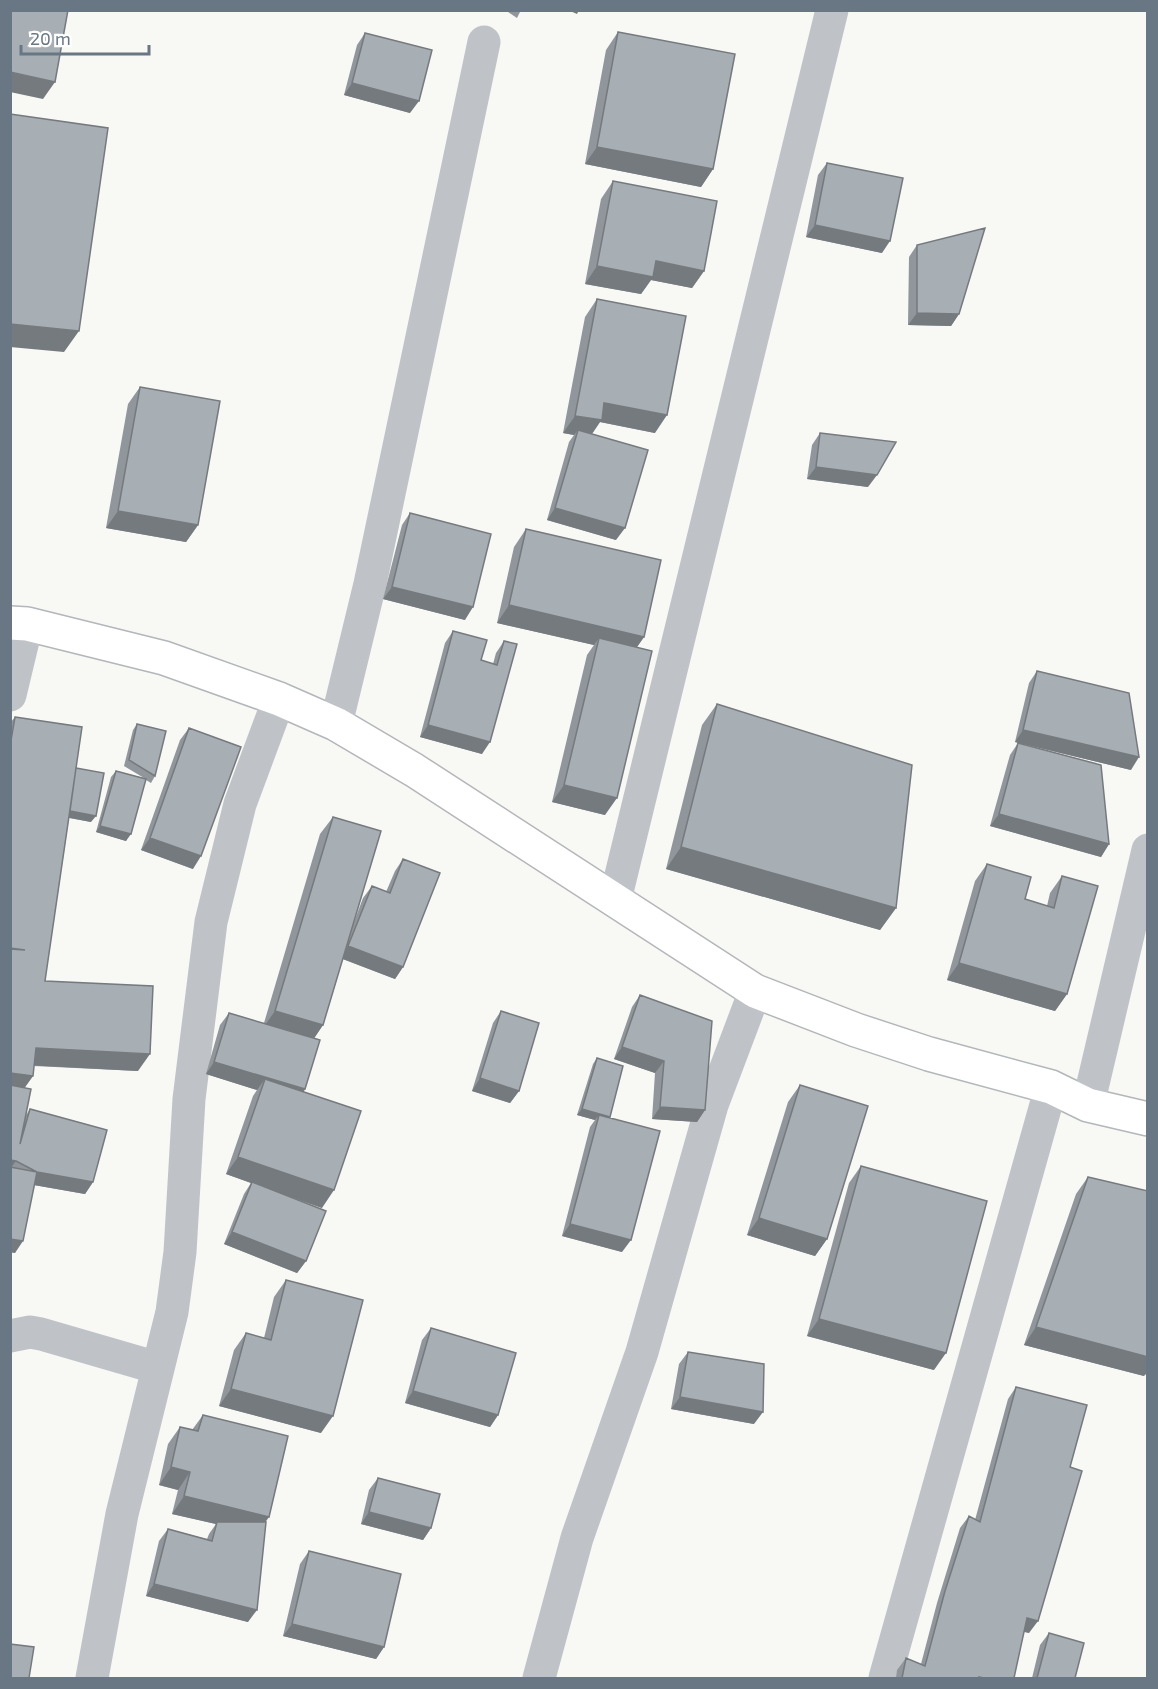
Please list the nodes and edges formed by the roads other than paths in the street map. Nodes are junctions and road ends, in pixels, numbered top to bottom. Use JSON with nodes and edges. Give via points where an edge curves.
{"nodes":[{"id":1,"x":832,"y":10,"type":"edge"},
{"id":2,"x":484,"y":42,"type":"dead end"},
{"id":3,"x":19,"y":624,"type":"edge"},
{"id":4,"x":10,"y":695,"type":"edge"},
{"id":5,"x":279,"y":699,"type":"junction"},
{"id":6,"x":336,"y":724,"type":"junction"},
{"id":7,"x":1148,"y":850,"type":"edge"},
{"id":8,"x":615,"y":900,"type":"junction"},
{"id":9,"x":755,"y":991,"type":"junction"},
{"id":10,"x":1052,"y":1087,"type":"junction"},
{"id":11,"x":1088,"y":1105,"type":"junction"},
{"id":12,"x":1148,"y":1119,"type":"edge"},
{"id":13,"x":10,"y":1336,"type":"edge"},
{"id":14,"x":158,"y":1368,"type":"junction"},
{"id":15,"x":92,"y":1678,"type":"edge"},
{"id":16,"x":539,"y":1678,"type":"edge"},
{"id":17,"x":885,"y":1678,"type":"edge"}],
"edges":[{"from":1,"to":8,"type":"street"},
{"from":2,"to":6,"type":"street","via":[[370,584]]},
{"from":3,"to":4,"type":"street"},
{"from":3,"to":5,"type":"highway","via":[[164,657]]},
{"from":5,"to":6,"type":"highway"},
{"from":5,"to":14,"type":"street","via":[[240,804],[211,922],[189,1099],[180,1252]]},
{"from":6,"to":8,"type":"highway"},
{"from":7,"to":11,"type":"street"},
{"from":8,"to":9,"type":"highway"},
{"from":9,"to":10,"type":"highway","via":[[929,1054]]},
{"from":9,"to":16,"type":"street","via":[[712,1105],[642,1352],[577,1538]]},
{"from":10,"to":11,"type":"highway"},
{"from":10,"to":17,"type":"street"},
{"from":11,"to":12,"type":"highway"},
{"from":13,"to":14,"type":"street","via":[[41,1334]]},
{"from":14,"to":15,"type":"street","via":[[122,1514]]}]}
